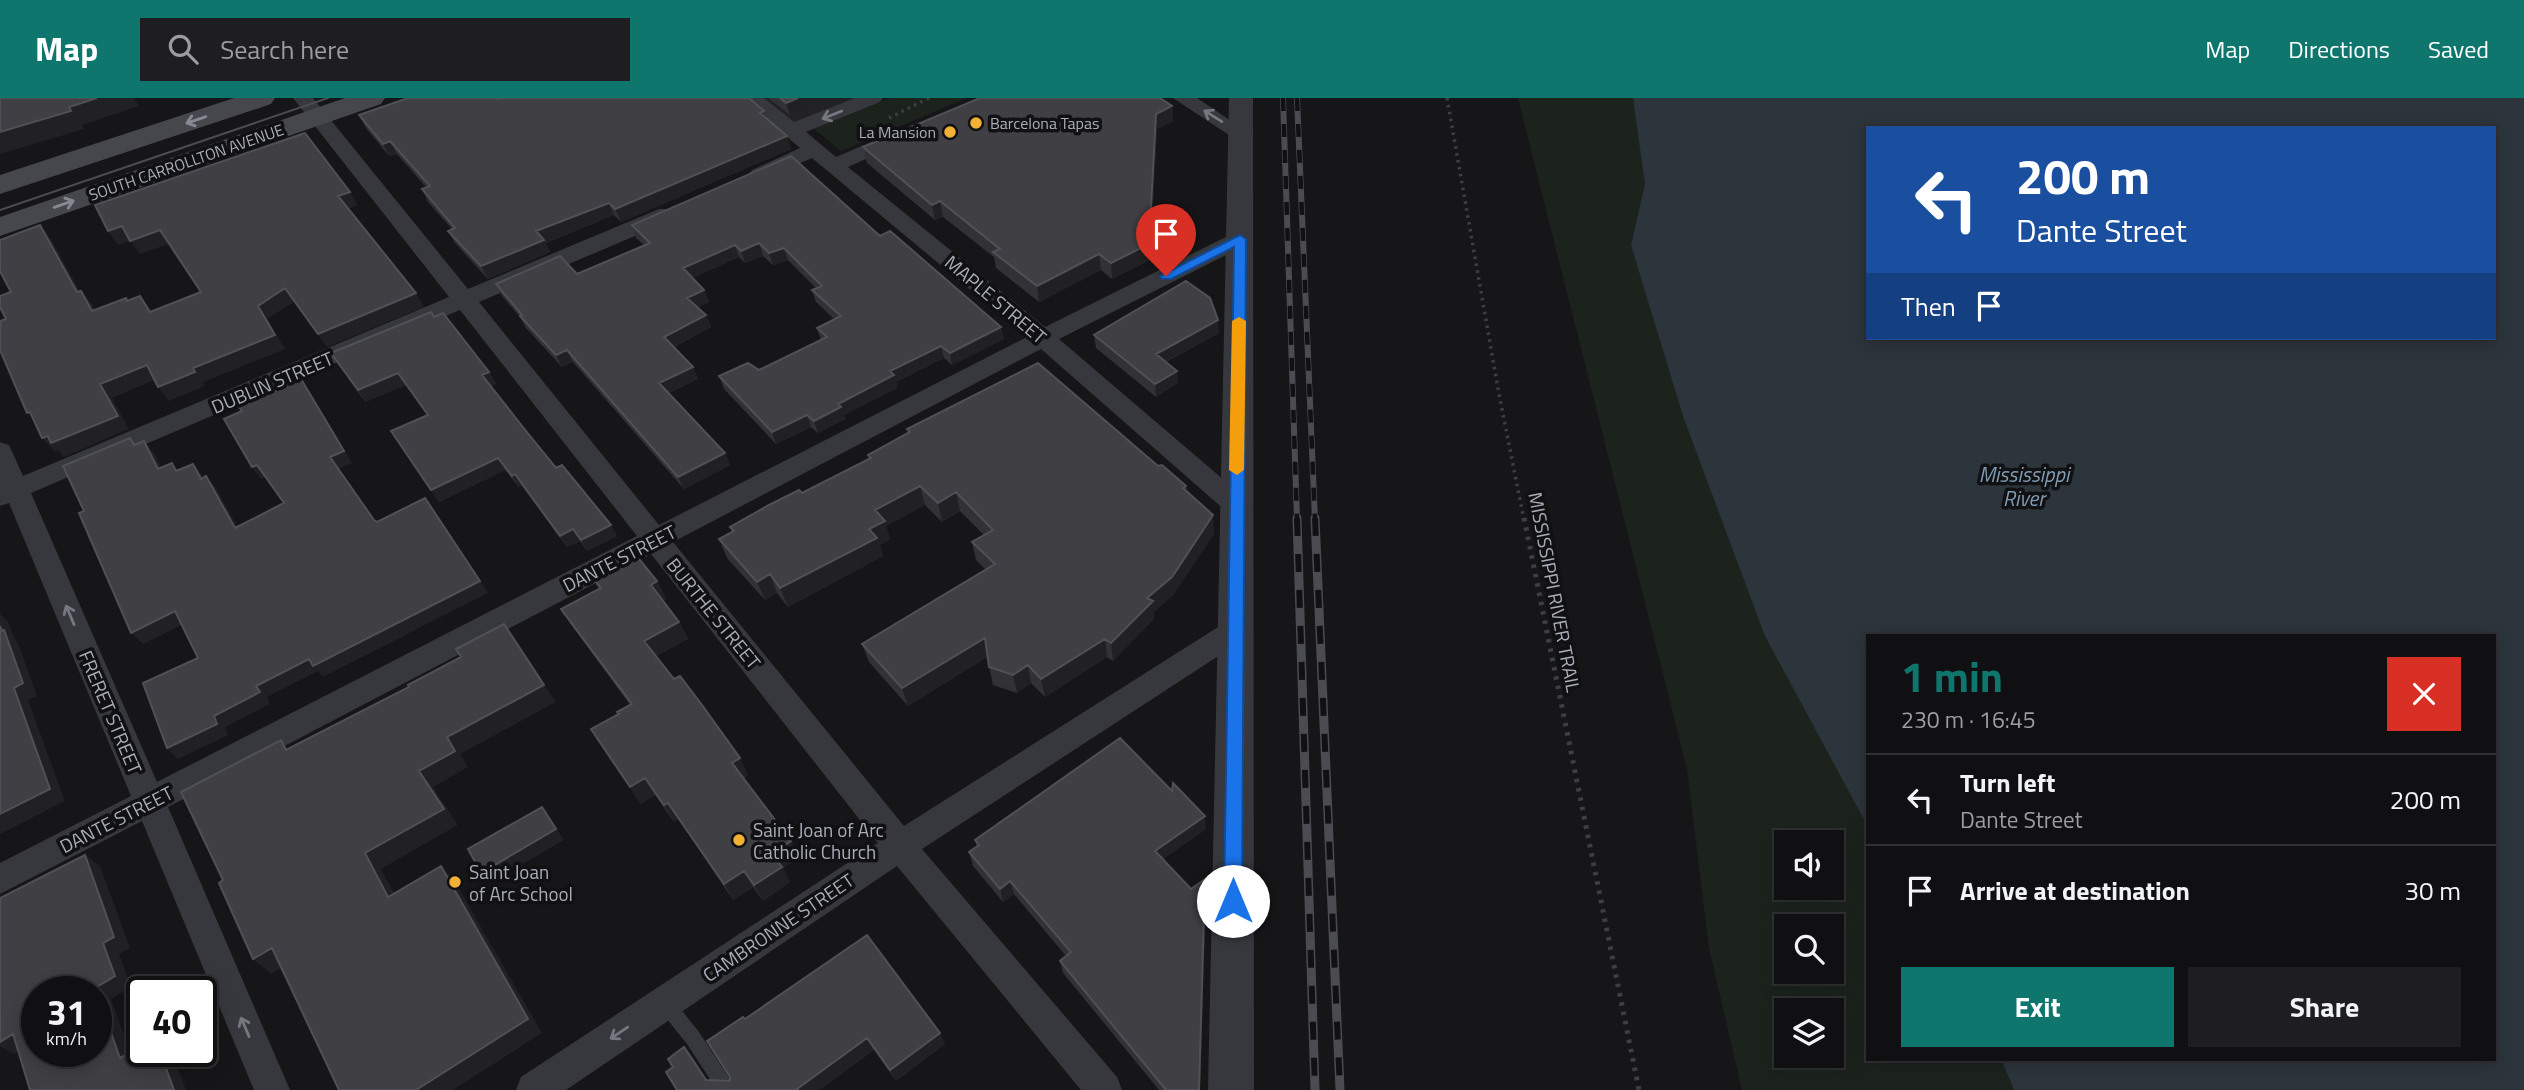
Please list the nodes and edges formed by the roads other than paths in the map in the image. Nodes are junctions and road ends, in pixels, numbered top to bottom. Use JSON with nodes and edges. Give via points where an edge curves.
{"nodes":[{"id":1,"x":261,"y":98,"type":"edge"},
{"id":2,"x":371,"y":98,"type":"edge"},
{"id":3,"x":752,"y":98,"type":"edge"},
{"id":4,"x":873,"y":98,"type":"edge"},
{"id":5,"x":1183,"y":98,"type":"edge"},
{"id":6,"x":1241,"y":98,"type":"edge"},
{"id":7,"x":310,"y":107,"type":"edge"},
{"id":8,"x":918,"y":129,"type":"edge"},
{"id":9,"x":790,"y":131,"type":"junction"},
{"id":10,"x":1242,"y":135,"type":"junction"},
{"id":11,"x":823,"y":157,"type":"junction"},
{"id":12,"x":741,"y":182,"type":"edge"},
{"id":13,"x":0,"y":185,"type":"edge"},
{"id":14,"x":691,"y":204,"type":"edge"},
{"id":15,"x":0,"y":227,"type":"edge"},
{"id":16,"x":1240,"y":239,"type":"junction"},
{"id":17,"x":465,"y":301,"type":"junction"},
{"id":18,"x":1043,"y":338,"type":"junction"},
{"id":19,"x":0,"y":451,"type":"edge"},
{"id":20,"x":8,"y":493,"type":"edge"},
{"id":21,"x":1236,"y":505,"type":"junction"},
{"id":22,"x":655,"y":539,"type":"junction"},
{"id":23,"x":1236,"y":630,"type":"junction"},
{"id":24,"x":149,"y":802,"type":"junction"},
{"id":25,"x":900,"y":846,"type":"junction"},
{"id":26,"x":0,"y":879,"type":"edge"},
{"id":27,"x":664,"y":1003,"type":"junction"},
{"id":28,"x":272,"y":1090,"type":"edge"},
{"id":29,"x":534,"y":1090,"type":"edge"},
{"id":30,"x":728,"y":1090,"type":"edge"},
{"id":31,"x":1104,"y":1090,"type":"edge"},
{"id":32,"x":1231,"y":1090,"type":"edge"}],
"edges":[{"from":1,"to":13,"type":"main road","name":"SOUTH CARROLLTON AVENUE","one_way":true},
{"from":2,"to":7,"type":"main road","name":"SOUTH CARROLLTON AVENUE"},
{"from":3,"to":9,"type":"street","name":"MAPLE STREET"},
{"from":4,"to":9,"type":"street","one_way":true},
{"from":10,"to":5,"type":"street","one_way":true},
{"from":6,"to":10,"type":"street"},
{"from":15,"to":7,"type":"main road","name":"SOUTH CARROLLTON AVENUE","one_way":true},
{"from":7,"to":17,"type":"street","name":"BURTHE STREET"},
{"from":8,"to":11,"type":"street"},
{"from":9,"to":11,"type":"street","name":"MAPLE STREET"},
{"from":10,"to":16,"type":"street"},
{"from":11,"to":12,"type":"street"},
{"from":11,"to":18,"type":"street","name":"MAPLE STREET"},
{"from":14,"to":17,"type":"street","name":"DUBLIN STREET"},
{"from":16,"to":18,"type":"street","name":"DANTE STREET"},
{"from":16,"to":21,"type":"street"},
{"from":17,"to":20,"type":"street","name":"DUBLIN STREET"},
{"from":17,"to":22,"type":"street","name":"BURTHE STREET"},
{"from":18,"to":21,"type":"street","name":"MAPLE STREET"},
{"from":18,"to":22,"type":"street","name":"DANTE STREET"},
{"from":19,"to":20,"type":"street","name":"FRERET STREET"},
{"from":24,"to":20,"type":"street","name":"FRERET STREET","one_way":true},
{"from":21,"to":23,"type":"street"},
{"from":22,"to":24,"type":"street","name":"DANTE STREET"},
{"from":22,"to":25,"type":"street","name":"BURTHE STREET"},
{"from":23,"to":25,"type":"street","name":"CAMBRONNE STREET"},
{"from":23,"to":32,"type":"street"},
{"from":24,"to":26,"type":"street","name":"DANTE STREET"},
{"from":28,"to":24,"type":"street","name":"FRERET STREET","one_way":true},
{"from":25,"to":27,"type":"street","name":"CAMBRONNE STREET"},
{"from":25,"to":31,"type":"street","name":"BURTHE STREET"},
{"from":27,"to":29,"type":"street","name":"CAMBRONNE STREET","one_way":true},
{"from":27,"to":30,"type":"lane"}]}
